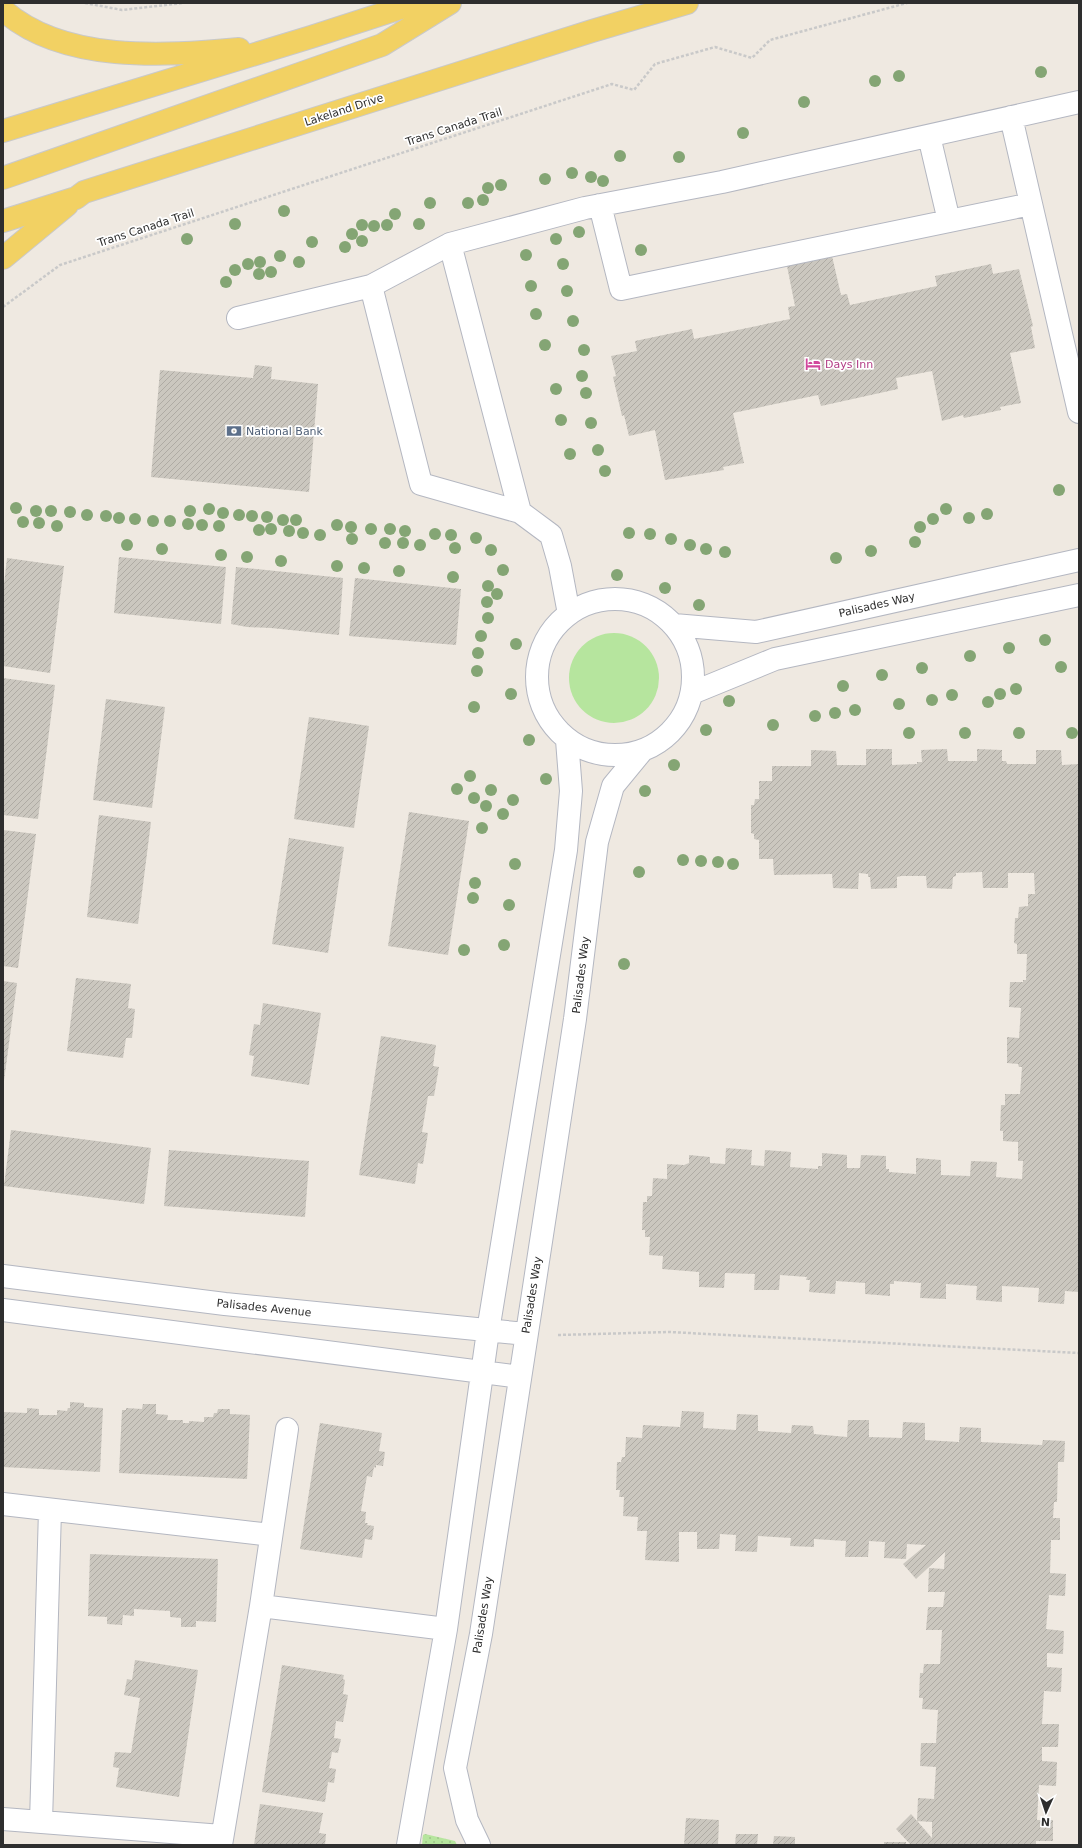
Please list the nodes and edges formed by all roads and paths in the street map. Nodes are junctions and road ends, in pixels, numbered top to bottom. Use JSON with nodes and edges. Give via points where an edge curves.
{"nodes":[{"id":1,"x":85,"y":3,"type":"edge"},
{"id":2,"x":183,"y":3,"type":"edge"},
{"id":3,"x":416,"y":3,"type":"edge"},
{"id":4,"x":450,"y":3,"type":"edge"},
{"id":5,"x":687,"y":3,"type":"edge"},
{"id":6,"x":907,"y":3,"type":"edge"},
{"id":7,"x":3,"y":10,"type":"edge"},
{"id":8,"x":311,"y":37,"type":"junction"},
{"id":9,"x":1079,"y":102,"type":"edge"},
{"id":10,"x":1011,"y":117,"type":"junction"},
{"id":11,"x":3,"y":131,"type":"edge"},
{"id":12,"x":929,"y":136,"type":"junction"},
{"id":13,"x":3,"y":178,"type":"edge"},
{"id":14,"x":76,"y":198,"type":"junction"},
{"id":15,"x":1031,"y":204,"type":"junction"},
{"id":16,"x":600,"y":205,"type":"junction"},
{"id":17,"x":3,"y":221,"type":"edge"},
{"id":18,"x":950,"y":221,"type":"junction"},
{"id":19,"x":450,"y":244,"type":"junction"},
{"id":20,"x":3,"y":258,"type":"edge"},
{"id":21,"x":371,"y":286,"type":"junction"},
{"id":22,"x":3,"y":308,"type":"edge"},
{"id":23,"x":238,"y":318,"type":"dead end"},
{"id":24,"x":1079,"y":412,"type":"edge"},
{"id":25,"x":520,"y":512,"type":"junction"},
{"id":26,"x":1079,"y":560,"type":"edge"},
{"id":27,"x":1079,"y":595,"type":"edge"},
{"id":28,"x":569,"y":614,"type":"junction"},
{"id":29,"x":674,"y":625,"type":"junction"},
{"id":30,"x":692,"y":693,"type":"junction"},
{"id":31,"x":567,"y":740,"type":"junction"},
{"id":32,"x":641,"y":752,"type":"junction"},
{"id":33,"x":3,"y":1276,"type":"edge"},
{"id":34,"x":3,"y":1310,"type":"edge"},
{"id":35,"x":488,"y":1331,"type":"junction"},
{"id":36,"x":526,"y":1334,"type":"junction"},
{"id":37,"x":558,"y":1335,"type":"dead end"},
{"id":38,"x":1079,"y":1353,"type":"edge"},
{"id":39,"x":483,"y":1372,"type":"junction"},
{"id":40,"x":520,"y":1377,"type":"junction"},
{"id":41,"x":287,"y":1429,"type":"dead end"},
{"id":42,"x":3,"y":1504,"type":"edge"},
{"id":43,"x":50,"y":1510,"type":"junction"},
{"id":44,"x":271,"y":1535,"type":"junction"},
{"id":45,"x":261,"y":1606,"type":"junction"},
{"id":46,"x":446,"y":1629,"type":"junction"},
{"id":47,"x":3,"y":1820,"type":"edge"},
{"id":48,"x":41,"y":1822,"type":"junction"},
{"id":49,"x":222,"y":1841,"type":"edge"},
{"id":50,"x":408,"y":1845,"type":"edge"},
{"id":51,"x":479,"y":1845,"type":"edge"}],
"edges":[{"from":1,"to":2,"type":"path","via":[[122,10]]},
{"from":3,"to":8,"type":"main road"},
{"from":4,"to":13,"type":"main road","via":[[382,45]]},
{"from":5,"to":14,"type":"main road","name":"Lakeland Drive","via":[[84,192]]},
{"from":6,"to":22,"type":"path","name":"Trans Canada Trail","via":[[770,40],[752,58],[715,47],[655,64],[634,90],[612,84],[60,265]]},
{"from":7,"to":8,"type":"main road","via":[[31,29],[54,39],[79,46],[129,53],[228,50]]},
{"from":8,"to":11,"type":"main road"},
{"from":9,"to":10,"type":"street"},
{"from":10,"to":12,"type":"street"},
{"from":10,"to":15,"type":"street"},
{"from":12,"to":16,"type":"street","via":[[722,182]]},
{"from":12,"to":18,"type":"street"},
{"from":14,"to":17,"type":"main road","name":"Lakeland Drive"},
{"from":14,"to":20,"type":"main road"},
{"from":15,"to":18,"type":"street"},
{"from":15,"to":24,"type":"street"},
{"from":16,"to":18,"type":"street","via":[[621,289]]},
{"from":16,"to":19,"type":"street"},
{"from":19,"to":21,"type":"street"},
{"from":19,"to":25,"type":"street"},
{"from":21,"to":23,"type":"street"},
{"from":21,"to":25,"type":"street","via":[[421,484]]},
{"from":25,"to":28,"type":"street","via":[[551,535]]},
{"from":26,"to":29,"type":"street","name":"Palisades Way","via":[[756,632]]},
{"from":27,"to":30,"type":"street","via":[[775,659]]},
{"from":28,"to":29,"type":"street","name":"Palisades Way","via":[[589,603],[612,599],[635,602],[656,611]]},
{"from":28,"to":31,"type":"street","name":"Palisades Way","via":[[551,631],[540,652],[536,676],[540,701],[550,723]]},
{"from":29,"to":30,"type":"street","name":"Palisades Way","via":[[687,646],[693,669]]},
{"from":30,"to":32,"type":"street","name":"Palisades Way","via":[[682,718],[664,739]]},
{"from":31,"to":32,"type":"street","name":"Palisades Way","via":[[590,752],[615,756]]},
{"from":31,"to":35,"type":"street","via":[[571,791],[566,850]]},
{"from":32,"to":36,"type":"street","name":"Palisades Way","via":[[613,786],[597,842],[580,986]]},
{"from":33,"to":35,"type":"street","name":"Palisades Avenue","via":[[225,1304]]},
{"from":34,"to":39,"type":"street"},
{"from":35,"to":36,"type":"street","name":"Palisades Avenue"},
{"from":35,"to":39,"type":"street"},
{"from":36,"to":40,"type":"street","name":"Palisades Way"},
{"from":37,"to":38,"type":"path","via":[[669,1332]]},
{"from":39,"to":40,"type":"street"},
{"from":39,"to":46,"type":"street"},
{"from":40,"to":51,"type":"street","name":"Palisades Way","via":[[481,1634],[455,1768],[467,1820]]},
{"from":41,"to":44,"type":"street"},
{"from":42,"to":43,"type":"street"},
{"from":43,"to":44,"type":"street"},
{"from":43,"to":48,"type":"street"},
{"from":44,"to":45,"type":"street"},
{"from":45,"to":46,"type":"street"},
{"from":45,"to":49,"type":"street"},
{"from":46,"to":50,"type":"street"},
{"from":47,"to":48,"type":"street"},
{"from":48,"to":49,"type":"street"}]}
